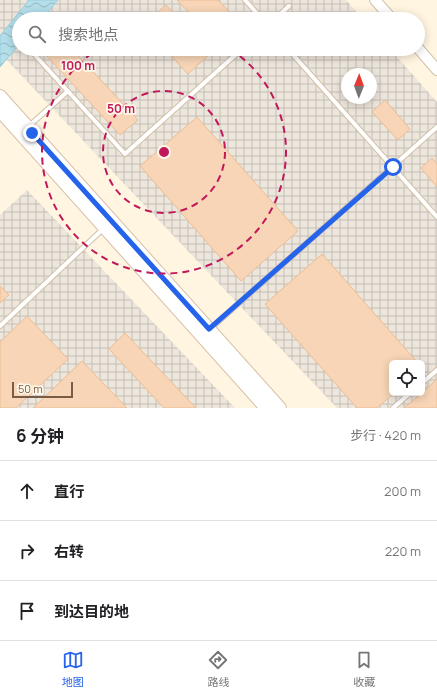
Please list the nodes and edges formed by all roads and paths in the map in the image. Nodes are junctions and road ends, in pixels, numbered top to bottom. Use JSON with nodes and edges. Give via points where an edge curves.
{"nodes":[{"id":1,"x":245,"y":0,"type":"edge"},
{"id":2,"x":375,"y":0,"type":"edge"},
{"id":3,"x":289,"y":6,"type":"dead end"},
{"id":4,"x":256,"y":12,"type":"edge"},
{"id":5,"x":283,"y":12,"type":"edge"},
{"id":6,"x":386,"y":12,"type":"edge"},
{"id":7,"x":36,"y":56,"type":"edge"},
{"id":8,"x":234,"y":56,"type":"edge"},
{"id":9,"x":294,"y":56,"type":"edge"},
{"id":10,"x":425,"y":56,"type":"edge"},
{"id":11,"x":437,"y":70,"type":"edge"},
{"id":12,"x":68,"y":92,"type":"junction"},
{"id":13,"x":0,"y":96,"type":"edge"},
{"id":14,"x":0,"y":112,"type":"edge"},
{"id":15,"x":28,"y":127,"type":"junction"},
{"id":16,"x":437,"y":128,"type":"edge"},
{"id":17,"x":393,"y":167,"type":"junction"},
{"id":18,"x":437,"y":217,"type":"edge"},
{"id":19,"x":104,"y":228,"type":"junction"},
{"id":20,"x":0,"y":326,"type":"edge"},
{"id":21,"x":209,"y":329,"type":"junction"},
{"id":22,"x":437,"y":370,"type":"edge"},
{"id":23,"x":425,"y":380,"type":"edge"},
{"id":24,"x":407,"y":396,"type":"edge"},
{"id":25,"x":266,"y":408,"type":"edge"},
{"id":26,"x":280,"y":408,"type":"edge"},
{"id":27,"x":393,"y":408,"type":"edge"}],
"edges":[{"from":1,"to":4,"type":"lane"},
{"from":2,"to":6,"type":"street"},
{"from":3,"to":5,"type":"lane"},
{"from":7,"to":12,"type":"lane"},
{"from":8,"to":12,"type":"lane","via":[[125,154]]},
{"from":9,"to":17,"type":"lane"},
{"from":10,"to":11,"type":"street"},
{"from":12,"to":15,"type":"lane"},
{"from":13,"to":15,"type":"main road"},
{"from":14,"to":19,"type":"main road"},
{"from":15,"to":21,"type":"main road"},
{"from":16,"to":17,"type":"lane"},
{"from":17,"to":18,"type":"lane"},
{"from":17,"to":21,"type":"lane"},
{"from":19,"to":20,"type":"lane"},
{"from":19,"to":25,"type":"main road"},
{"from":21,"to":26,"type":"main road"},
{"from":22,"to":23,"type":"lane"},
{"from":24,"to":27,"type":"lane"}]}
